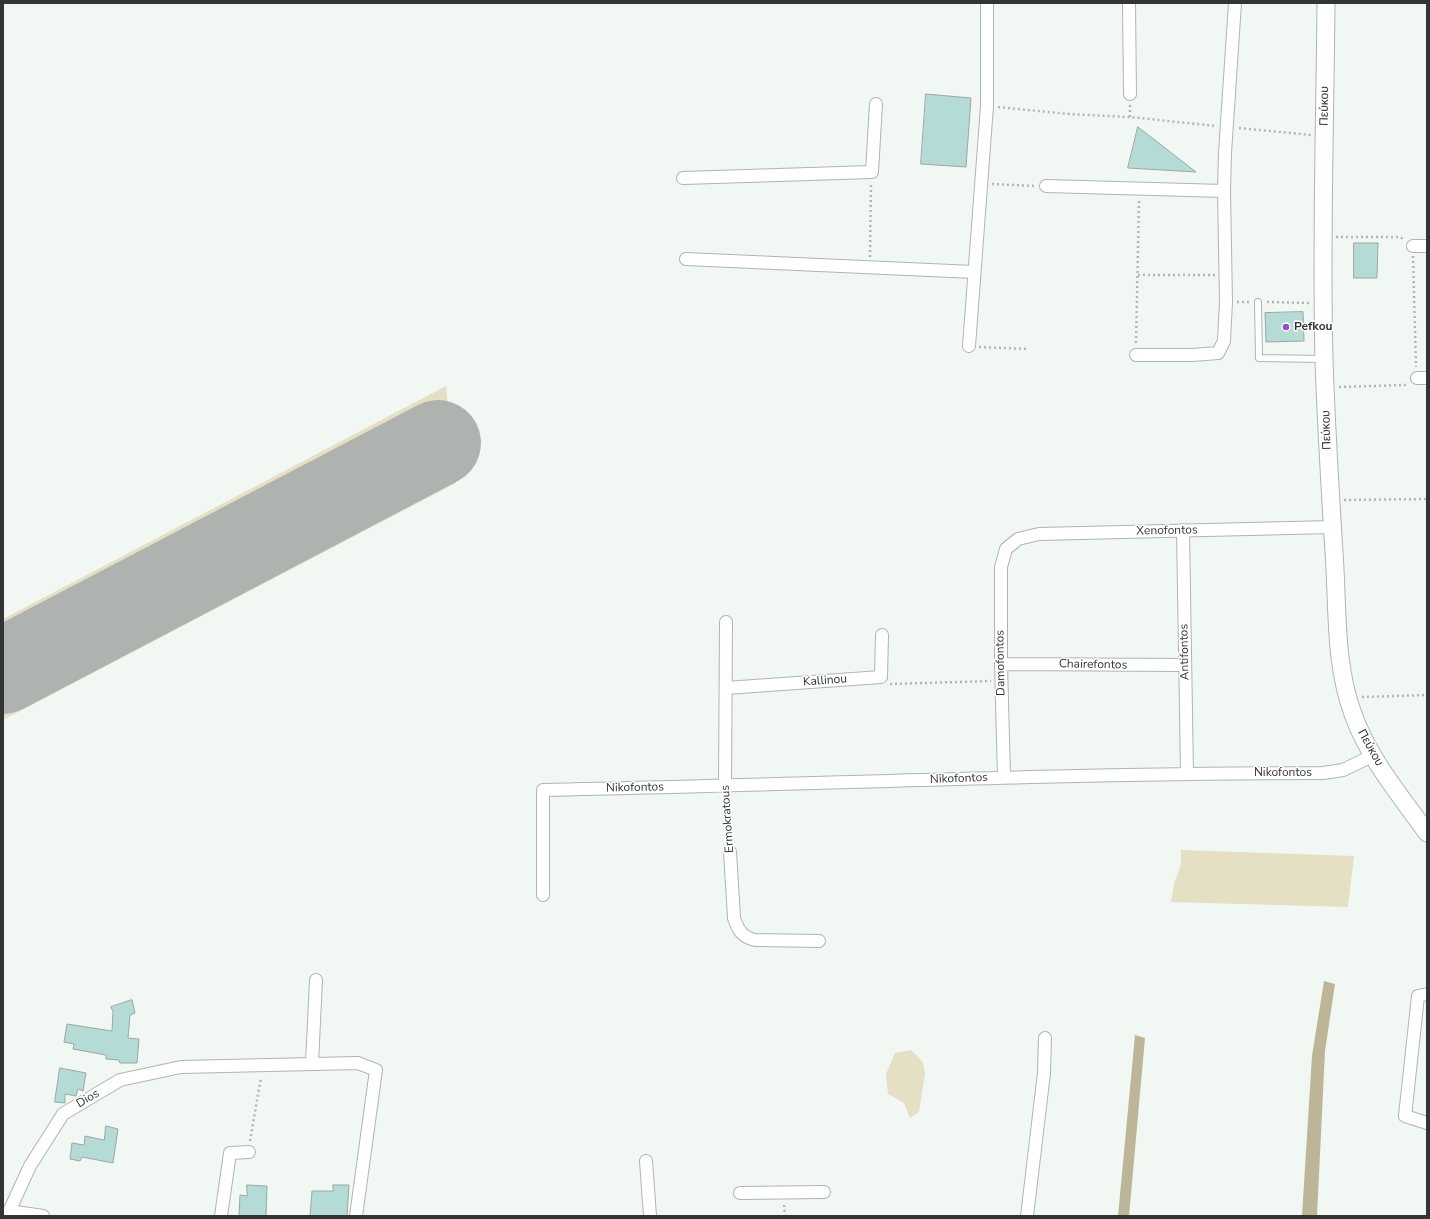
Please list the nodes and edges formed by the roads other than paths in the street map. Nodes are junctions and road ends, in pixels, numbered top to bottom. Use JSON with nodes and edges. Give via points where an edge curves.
{"nodes":[{"id":1,"x":987,"y":3,"type":"edge"},
{"id":2,"x":1129,"y":3,"type":"edge"},
{"id":3,"x":1235,"y":3,"type":"edge"},
{"id":4,"x":1326,"y":3,"type":"edge"},
{"id":5,"x":1130,"y":94,"type":"dead end"},
{"id":6,"x":876,"y":104,"type":"dead end"},
{"id":7,"x":683,"y":178,"type":"dead end"},
{"id":8,"x":1046,"y":186,"type":"road end"},
{"id":9,"x":1224,"y":191,"type":"junction"},
{"id":10,"x":1413,"y":246,"type":"road end"},
{"id":11,"x":1427,"y":246,"type":"edge"},
{"id":12,"x":686,"y":259,"type":"dead end"},
{"id":13,"x":974,"y":272,"type":"junction"},
{"id":14,"x":1258,"y":302,"type":"road end"},
{"id":15,"x":969,"y":346,"type":"road end"},
{"id":16,"x":1136,"y":355,"type":"road end"},
{"id":17,"x":1324,"y":359,"type":"junction"},
{"id":18,"x":1332,"y":527,"type":"junction"},
{"id":19,"x":1183,"y":530,"type":"junction"},
{"id":20,"x":1006,"y":549,"type":"joint"},
{"id":21,"x":726,"y":622,"type":"dead end"},
{"id":22,"x":882,"y":634,"type":"dead end"},
{"id":23,"x":1000,"y":664,"type":"junction"},
{"id":24,"x":1185,"y":665,"type":"junction"},
{"id":25,"x":726,"y":688,"type":"junction"},
{"id":26,"x":1372,"y":756,"type":"junction"},
{"id":27,"x":1187,"y":773,"type":"junction"},
{"id":28,"x":1004,"y":777,"type":"junction"},
{"id":29,"x":725,"y":787,"type":"junction"},
{"id":30,"x":1426,"y":831,"type":"edge"},
{"id":31,"x":730,"y":852,"type":"road end"},
{"id":32,"x":543,"y":895,"type":"dead end"},
{"id":33,"x":819,"y":941,"type":"dead end"},
{"id":34,"x":316,"y":980,"type":"dead end"},
{"id":35,"x":1427,"y":994,"type":"edge"},
{"id":36,"x":1045,"y":1038,"type":"dead end"},
{"id":37,"x":312,"y":1064,"type":"junction"},
{"id":38,"x":1427,"y":1123,"type":"edge"},
{"id":39,"x":249,"y":1152,"type":"road end"},
{"id":40,"x":646,"y":1161,"type":"dead end"},
{"id":41,"x":824,"y":1192,"type":"dead end"},
{"id":42,"x":740,"y":1193,"type":"dead end"},
{"id":43,"x":8,"y":1214,"type":"edge"},
{"id":44,"x":43,"y":1216,"type":"edge"},
{"id":45,"x":221,"y":1216,"type":"edge"},
{"id":46,"x":356,"y":1216,"type":"edge"},
{"id":47,"x":650,"y":1216,"type":"edge"},
{"id":48,"x":1027,"y":1216,"type":"edge"}],
"edges":[{"from":1,"to":13,"type":"street","via":[[987,106]]},
{"from":2,"to":5,"type":"street"},
{"from":3,"to":9,"type":"street"},
{"from":4,"to":17,"type":"main road","name":"Πεύκου"},
{"from":6,"to":7,"type":"street","via":[[872,172]]},
{"from":8,"to":9,"type":"street"},
{"from":9,"to":16,"type":"street","via":[[1226,302],[1224,340],[1218,353]]},
{"from":10,"to":11,"type":"street"},
{"from":12,"to":13,"type":"street"},
{"from":13,"to":15,"type":"street"},
{"from":14,"to":17,"type":"lane","via":[[1259,358]]},
{"from":17,"to":18,"type":"main road","name":"Πεύκου"},
{"from":18,"to":19,"type":"street","name":"Xenofontos"},
{"from":18,"to":26,"type":"main road","name":"Πεύκου","via":[[1341,664],[1348,698],[1361,735]]},
{"from":19,"to":20,"type":"street","name":"Xenofontos","via":[[1039,534],[1018,540]]},
{"from":19,"to":24,"type":"street","name":"Antifontos"},
{"from":20,"to":23,"type":"street","name":"Damofontos","via":[[1001,567]]},
{"from":21,"to":25,"type":"street","name":"Ermokratous"},
{"from":22,"to":25,"type":"street","name":"Kallinou","via":[[881,677]]},
{"from":23,"to":24,"type":"street","name":"Chairefontos"},
{"from":23,"to":28,"type":"street","name":"Damofontos"},
{"from":24,"to":27,"type":"street","name":"Antifontos"},
{"from":25,"to":29,"type":"street","name":"Ermokratous"},
{"from":26,"to":27,"type":"street","name":"Nikofontos","via":[[1343,770],[1323,773]]},
{"from":26,"to":30,"type":"main road","name":"Πεύκου"},
{"from":27,"to":28,"type":"street","name":"Nikofontos"},
{"from":28,"to":29,"type":"street","name":"Nikofontos"},
{"from":29,"to":32,"type":"street","name":"Nikofontos","via":[[543,790]]},
{"from":31,"to":33,"type":"street","name":"Ermokratous","via":[[734,918],[740,933],[755,940]]},
{"from":34,"to":37,"type":"street"},
{"from":35,"to":38,"type":"street","via":[[1418,996],[1405,1116]]},
{"from":36,"to":48,"type":"street","via":[[1044,1073]]},
{"from":37,"to":43,"type":"street","name":"Dios","via":[[181,1067],[120,1080],[63,1114],[30,1166]]},
{"from":37,"to":46,"type":"street","name":"Dios","via":[[358,1063],[376,1070]]},
{"from":39,"to":45,"type":"street","via":[[230,1152]]},
{"from":40,"to":47,"type":"street"},
{"from":41,"to":42,"type":"street"},
{"from":43,"to":44,"type":"street"}]}
